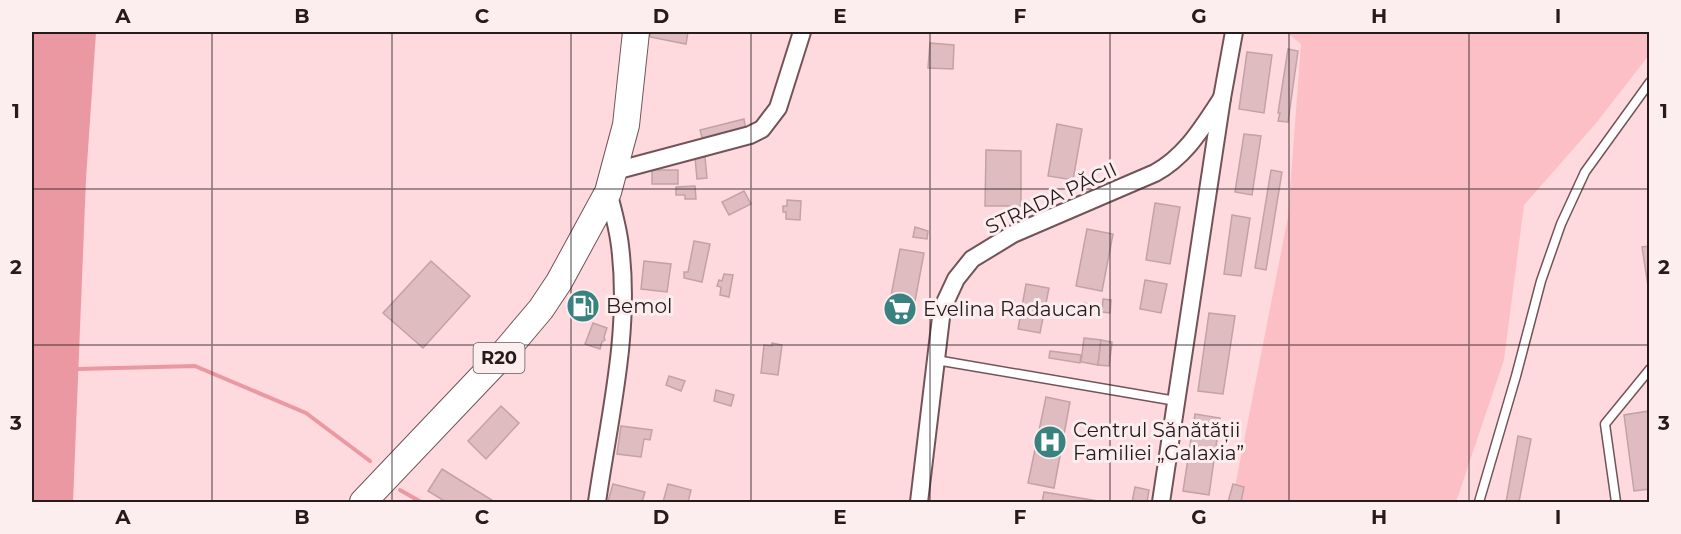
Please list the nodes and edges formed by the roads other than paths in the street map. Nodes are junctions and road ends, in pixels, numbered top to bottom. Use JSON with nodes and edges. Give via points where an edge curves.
{"nodes":[{"id":1,"x":636,"y":32,"type":"edge"},
{"id":2,"x":802,"y":32,"type":"edge"},
{"id":3,"x":1234,"y":32,"type":"edge"},
{"id":4,"x":1650,"y":82,"type":"edge"},
{"id":5,"x":1222,"y":98,"type":"junction"},
{"id":6,"x":612,"y":182,"type":"junction"},
{"id":7,"x":936,"y":360,"type":"junction"},
{"id":8,"x":1650,"y":369,"type":"edge"},
{"id":9,"x":1176,"y":401,"type":"junction"},
{"id":10,"x":363,"y":502,"type":"edge"},
{"id":11,"x":597,"y":502,"type":"edge"},
{"id":12,"x":919,"y":502,"type":"edge"},
{"id":13,"x":1161,"y":502,"type":"edge"},
{"id":14,"x":1479,"y":502,"type":"edge"},
{"id":15,"x":1616,"y":502,"type":"edge"}],
"edges":[{"from":1,"to":6,"type":"main road","number":"R20","via":[[626,125]]},
{"from":2,"to":6,"type":"street","via":[[778,108],[762,129]]},
{"from":3,"to":5,"type":"street","name":"STRADA PĂCII"},
{"from":4,"to":14,"type":"lane","via":[[1585,172],[1561,224],[1541,281]]},
{"from":5,"to":7,"type":"street","name":"STRADA PĂCII","via":[[1192,144],[1170,165],[1013,234],[972,259],[956,279],[942,309]]},
{"from":5,"to":9,"type":"street","name":"STRADA PĂCII"},
{"from":6,"to":10,"type":"main road","number":"R20","via":[[542,309]]},
{"from":6,"to":11,"type":"street","via":[[623,279],[622,324]]},
{"from":7,"to":9,"type":"lane"},
{"from":7,"to":12,"type":"street","name":"STRADA PĂCII"},
{"from":8,"to":15,"type":"lane","via":[[1605,424]]},
{"from":9,"to":13,"type":"street","name":"STRADA PĂCII"}]}
